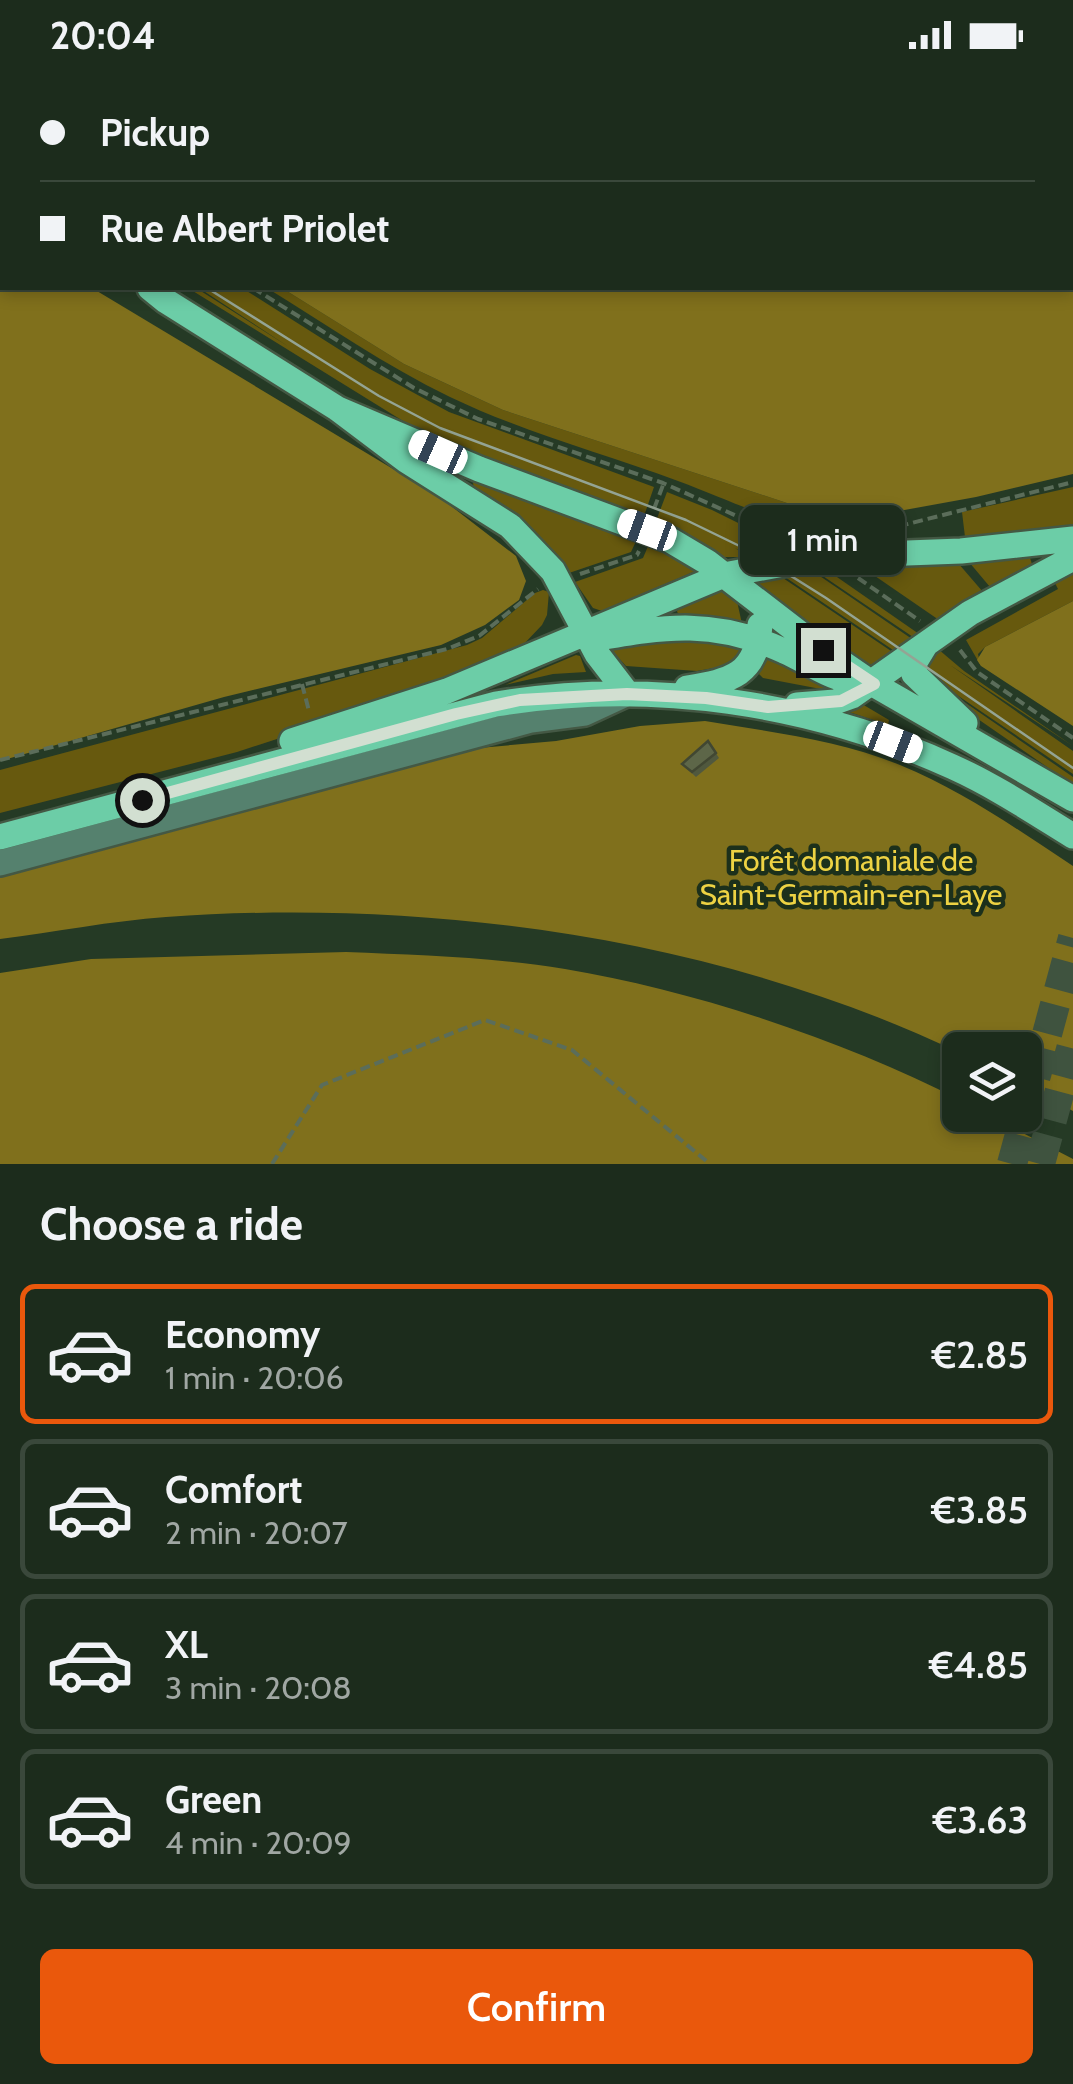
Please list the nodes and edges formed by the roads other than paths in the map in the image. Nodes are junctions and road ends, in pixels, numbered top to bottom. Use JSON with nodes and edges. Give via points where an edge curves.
{"nodes":[{"id":1,"x":158,"y":294,"type":"edge"},
{"id":2,"x":338,"y":409,"type":"junction"},
{"id":3,"x":1073,"y":539,"type":"edge"},
{"id":4,"x":1073,"y":558,"type":"edge"},
{"id":5,"x":724,"y":575,"type":"junction"},
{"id":6,"x":760,"y":604,"type":"junction"},
{"id":7,"x":928,"y":635,"type":"junction"},
{"id":8,"x":588,"y":636,"type":"junction"},
{"id":9,"x":758,"y":640,"type":"junction"},
{"id":10,"x":874,"y":684,"type":"junction"},
{"id":11,"x":637,"y":694,"type":"junction"},
{"id":12,"x":768,"y":707,"type":"junction"},
{"id":13,"x":998,"y":753,"type":"junction"},
{"id":14,"x":1073,"y":799,"type":"edge"},
{"id":15,"x":0,"y":820,"type":"edge"},
{"id":16,"x":1073,"y":836,"type":"edge"},
{"id":17,"x":0,"y":838,"type":"edge"},
{"id":18,"x":0,"y":863,"type":"edge"}],
"edges":[{"from":1,"to":2,"type":"main road"},
{"from":2,"to":5,"type":"main road","via":[[647,530]]},
{"from":2,"to":8,"type":"main road","via":[[531,544],[560,581]]},
{"from":3,"to":5,"type":"main road","via":[[826,556]]},
{"from":4,"to":7,"type":"main road"},
{"from":5,"to":6,"type":"main road"},
{"from":5,"to":8,"type":"main road"},
{"from":6,"to":9,"type":"main road"},
{"from":6,"to":10,"type":"main road"},
{"from":7,"to":10,"type":"main road"},
{"from":7,"to":13,"type":"main road","via":[[916,677]]},
{"from":8,"to":9,"type":"main road","via":[[700,626]]},
{"from":8,"to":11,"type":"main road","via":[[606,667]]},
{"from":8,"to":15,"type":"main road","via":[[314,735]]},
{"from":9,"to":10,"type":"main road","via":[[842,679]]},
{"from":9,"to":11,"type":"main road","via":[[751,662],[726,680]]},
{"from":10,"to":12,"type":"main road","via":[[841,701]]},
{"from":10,"to":13,"type":"main road"},
{"from":11,"to":12,"type":"main road"},
{"from":11,"to":17,"type":"main road","via":[[496,704]]},
{"from":11,"to":18,"type":"lane","via":[[586,713],[531,720]]},
{"from":12,"to":16,"type":"main road","via":[[872,734],[973,777]]},
{"from":13,"to":14,"type":"main road"}]}
